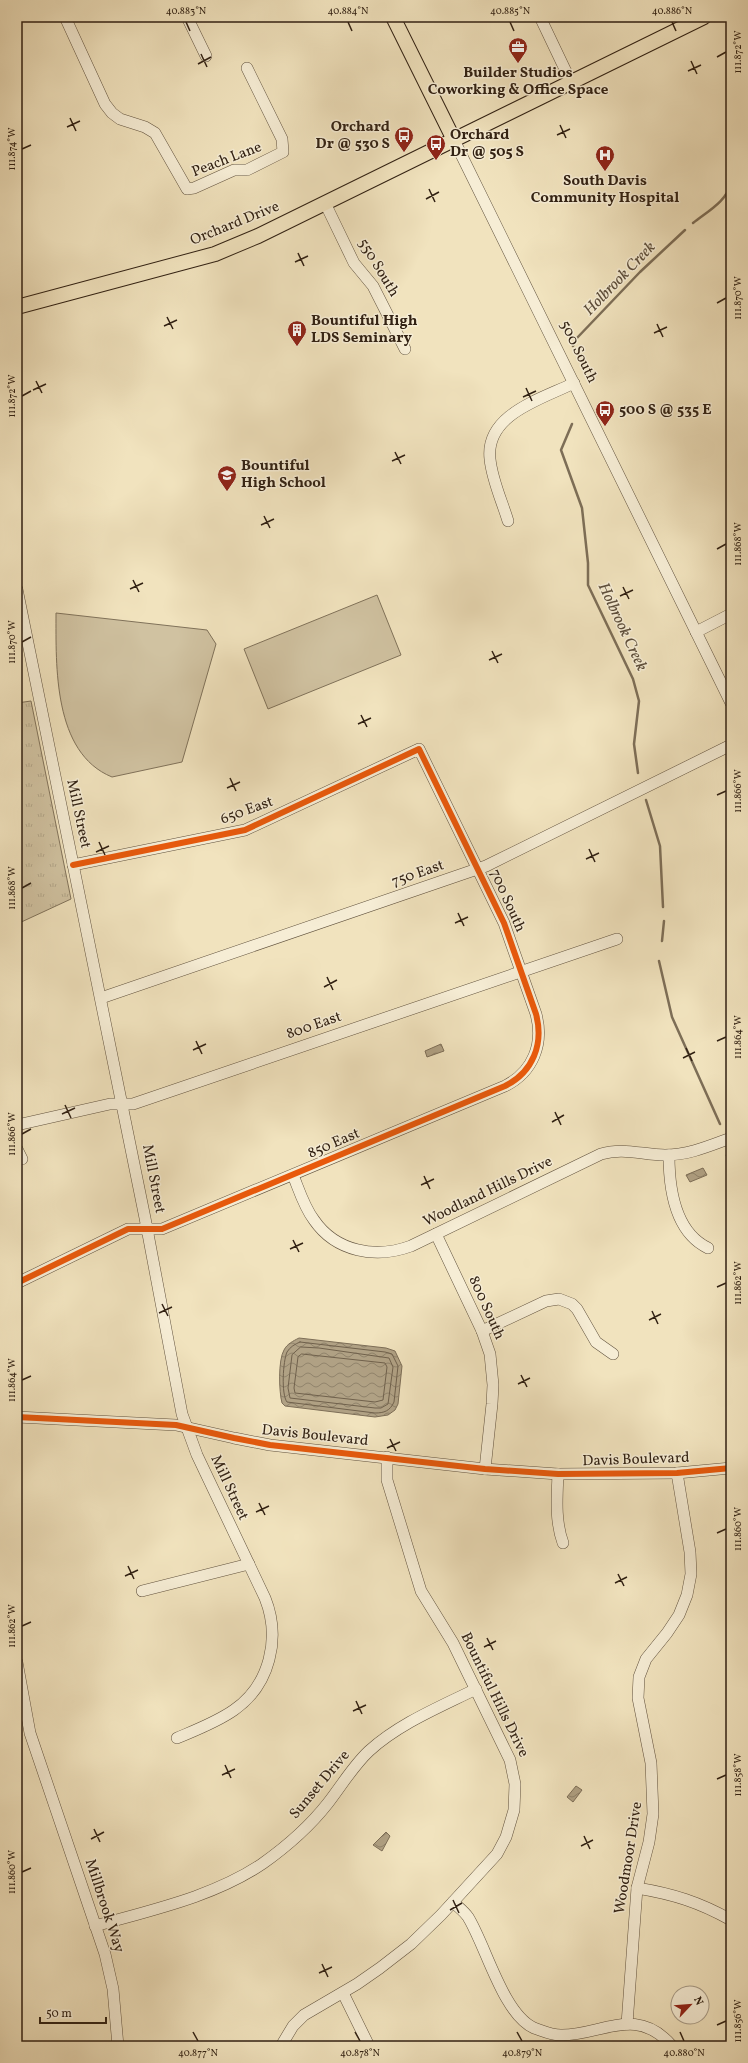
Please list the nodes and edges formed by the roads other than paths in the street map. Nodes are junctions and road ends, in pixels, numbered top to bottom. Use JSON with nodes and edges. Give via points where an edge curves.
{"nodes":[{"id":1,"x":65,"y":17,"type":"edge"},
{"id":2,"x":187,"y":17,"type":"edge"},
{"id":3,"x":393,"y":17,"type":"edge"},
{"id":4,"x":540,"y":17,"type":"edge"},
{"id":5,"x":704,"y":17,"type":"edge"},
{"id":6,"x":206,"y":56,"type":"dead end"},
{"id":7,"x":247,"y":68,"type":"dead end"},
{"id":8,"x":572,"y":82,"type":"junction"},
{"id":9,"x":454,"y":140,"type":"junction"},
{"id":10,"x":325,"y":203,"type":"junction"},
{"id":11,"x":17,"y":307,"type":"edge"},
{"id":12,"x":405,"y":349,"type":"dead end"},
{"id":13,"x":574,"y":383,"type":"junction"},
{"id":14,"x":508,"y":521,"type":"dead end"},
{"id":15,"x":17,"y":589,"type":"edge"},
{"id":16,"x":731,"y":614,"type":"edge"},
{"id":17,"x":696,"y":632,"type":"junction"},
{"id":18,"x":731,"y":703,"type":"edge"},
{"id":19,"x":731,"y":745,"type":"edge"},
{"id":20,"x":419,"y":749,"type":"joint"},
{"id":21,"x":73,"y":865,"type":"junction"},
{"id":22,"x":478,"y":869,"type":"junction"},
{"id":23,"x":617,"y":939,"type":"dead end"},
{"id":24,"x":522,"y":971,"type":"junction"},
{"id":25,"x":100,"y":998,"type":"junction"},
{"id":26,"x":526,"y":1070,"type":"joint"},
{"id":27,"x":122,"y":1104,"type":"junction"},
{"id":28,"x":17,"y":1125,"type":"edge"},
{"id":29,"x":731,"y":1138,"type":"edge"},
{"id":30,"x":669,"y":1155,"type":"junction"},
{"id":31,"x":293,"y":1175,"type":"junction"},
{"id":32,"x":147,"y":1228,"type":"junction"},
{"id":33,"x":436,"y":1234,"type":"junction"},
{"id":34,"x":708,"y":1248,"type":"dead end"},
{"id":35,"x":17,"y":1283,"type":"edge"},
{"id":36,"x":482,"y":1331,"type":"junction"},
{"id":37,"x":613,"y":1354,"type":"dead end"},
{"id":38,"x":17,"y":1418,"type":"edge"},
{"id":39,"x":186,"y":1427,"type":"junction"},
{"id":40,"x":387,"y":1457,"type":"junction"},
{"id":41,"x":731,"y":1468,"type":"edge"},
{"id":42,"x":485,"y":1469,"type":"junction"},
{"id":43,"x":677,"y":1473,"type":"junction"},
{"id":44,"x":558,"y":1474,"type":"junction"},
{"id":45,"x":563,"y":1543,"type":"dead end"},
{"id":46,"x":249,"y":1564,"type":"junction"},
{"id":47,"x":142,"y":1591,"type":"dead end"},
{"id":48,"x":17,"y":1662,"type":"edge"},
{"id":49,"x":476,"y":1689,"type":"junction"},
{"id":50,"x":176,"y":1738,"type":"dead end"},
{"id":51,"x":637,"y":1888,"type":"junction"},
{"id":52,"x":453,"y":1902,"type":"junction"},
{"id":53,"x":731,"y":1920,"type":"edge"},
{"id":54,"x":96,"y":1926,"type":"junction"},
{"id":55,"x":343,"y":1993,"type":"junction"},
{"id":56,"x":627,"y":2024,"type":"junction"},
{"id":57,"x":118,"y":2046,"type":"edge"},
{"id":58,"x":281,"y":2046,"type":"edge"},
{"id":59,"x":369,"y":2046,"type":"edge"},
{"id":60,"x":672,"y":2046,"type":"edge"}],
"edges":[{"from":1,"to":7,"type":"street","name":"Peach Lane","via":[[105,104],[120,119],[155,133],[187,189],[234,170],[247,170],[283,152],[282,139]]},
{"from":2,"to":6,"type":"street"},
{"from":3,"to":9,"type":"main road","name":"500 South"},
{"from":4,"to":8,"type":"street"},
{"from":5,"to":8,"type":"main road","name":"Orchard Drive"},
{"from":8,"to":9,"type":"main road","name":"Orchard Drive"},
{"from":9,"to":10,"type":"main road","name":"Orchard Drive"},
{"from":9,"to":13,"type":"street","name":"500 South"},
{"from":10,"to":11,"type":"main road","name":"Orchard Drive","via":[[258,236],[214,254]]},
{"from":10,"to":12,"type":"street","name":"550 South","via":[[354,263],[373,286]]},
{"from":13,"to":14,"type":"street","via":[[510,415],[496,430],[491,443],[490,458]]},
{"from":13,"to":17,"type":"street","name":"500 South"},
{"from":15,"to":21,"type":"street","name":"Mill Street"},
{"from":16,"to":17,"type":"street"},
{"from":17,"to":18,"type":"street","name":"500 South"},
{"from":19,"to":22,"type":"street","name":"750 East"},
{"from":20,"to":21,"type":"street","name":"650 East","via":[[245,830]]},
{"from":20,"to":22,"type":"street","name":"700 South"},
{"from":21,"to":25,"type":"street","name":"Mill Street"},
{"from":22,"to":24,"type":"street","name":"700 South","via":[[504,923]]},
{"from":22,"to":25,"type":"street","name":"750 East"},
{"from":23,"to":24,"type":"street","name":"800 East"},
{"from":24,"to":26,"type":"street","name":"700 South","via":[[540,1034],[536,1053]]},
{"from":24,"to":27,"type":"street","name":"800 East","via":[[133,1104]]},
{"from":25,"to":27,"type":"street","name":"Mill Street"},
{"from":26,"to":31,"type":"street","name":"850 East","via":[[517,1080],[505,1086]]},
{"from":27,"to":28,"type":"street","name":"800 East","via":[[110,1104]]},
{"from":27,"to":32,"type":"street","name":"Mill Street"},
{"from":29,"to":30,"type":"street","name":"Woodland Hills Drive","via":[[698,1151]]},
{"from":30,"to":33,"type":"street","name":"Woodland Hills Drive","via":[[626,1150],[601,1154]]},
{"from":30,"to":34,"type":"street","via":[[670,1188],[674,1202],[693,1237]]},
{"from":31,"to":32,"type":"street","name":"850 East","via":[[162,1229]]},
{"from":31,"to":33,"type":"street","name":"Woodland Hills Drive","via":[[314,1220],[330,1237],[344,1246],[382,1253],[402,1249]]},
{"from":32,"to":35,"type":"street","via":[[128,1229]]},
{"from":32,"to":39,"type":"street","name":"Mill Street"},
{"from":33,"to":36,"type":"street","name":"800 South"},
{"from":36,"to":37,"type":"street","via":[[546,1301],[559,1299],[577,1309],[596,1342]]},
{"from":36,"to":42,"type":"street","name":"800 South","via":[[490,1354],[493,1385]]},
{"from":38,"to":39,"type":"street","name":"Davis Boulevard","via":[[172,1424]]},
{"from":39,"to":40,"type":"street","name":"Davis Boulevard","via":[[252,1442]]},
{"from":39,"to":46,"type":"street","name":"Mill Street"},
{"from":40,"to":42,"type":"street","name":"Davis Boulevard"},
{"from":40,"to":49,"type":"street","name":"Bountiful Hills Drive","via":[[387,1480],[420,1587]]},
{"from":41,"to":43,"type":"street","name":"Davis Boulevard"},
{"from":42,"to":44,"type":"street","name":"Davis Boulevard"},
{"from":43,"to":44,"type":"street","name":"Davis Boulevard"},
{"from":43,"to":51,"type":"street","name":"Woodmoor Drive","via":[[690,1552],[691,1574],[687,1595],[679,1615],[646,1660],[639,1677],[638,1698],[652,1763],[654,1796],[652,1827]]},
{"from":44,"to":45,"type":"street","via":[[557,1516]]},
{"from":46,"to":47,"type":"street"},
{"from":46,"to":50,"type":"street","name":"Mill Street","via":[[266,1598],[272,1618],[272,1644],[266,1669],[252,1693],[234,1710]]},
{"from":48,"to":54,"type":"street","name":"Millbrook Way","via":[[30,1733]]},
{"from":49,"to":52,"type":"street","name":"Bountiful Hills Drive","via":[[510,1760],[515,1784],[514,1806],[509,1828],[497,1854]]},
{"from":49,"to":54,"type":"street","name":"Sunset Drive","via":[[403,1726],[380,1741],[357,1763],[329,1802],[299,1834],[246,1874],[190,1898]]},
{"from":51,"to":53,"type":"street","via":[[694,1901]]},
{"from":51,"to":56,"type":"street","name":"Woodmoor Drive"},
{"from":52,"to":55,"type":"street","name":"Bountiful Hills Drive","via":[[397,1956]]},
{"from":52,"to":56,"type":"street","via":[[468,1917],[509,2002],[525,2023],[559,2035],[614,2024]]},
{"from":54,"to":57,"type":"street","name":"Millbrook Way","via":[[113,1989]]},
{"from":55,"to":58,"type":"street","name":"Bountiful Hills Drive","via":[[304,2015],[293,2026]]},
{"from":55,"to":59,"type":"street"},
{"from":56,"to":60,"type":"street","via":[[653,2031]]}]}
